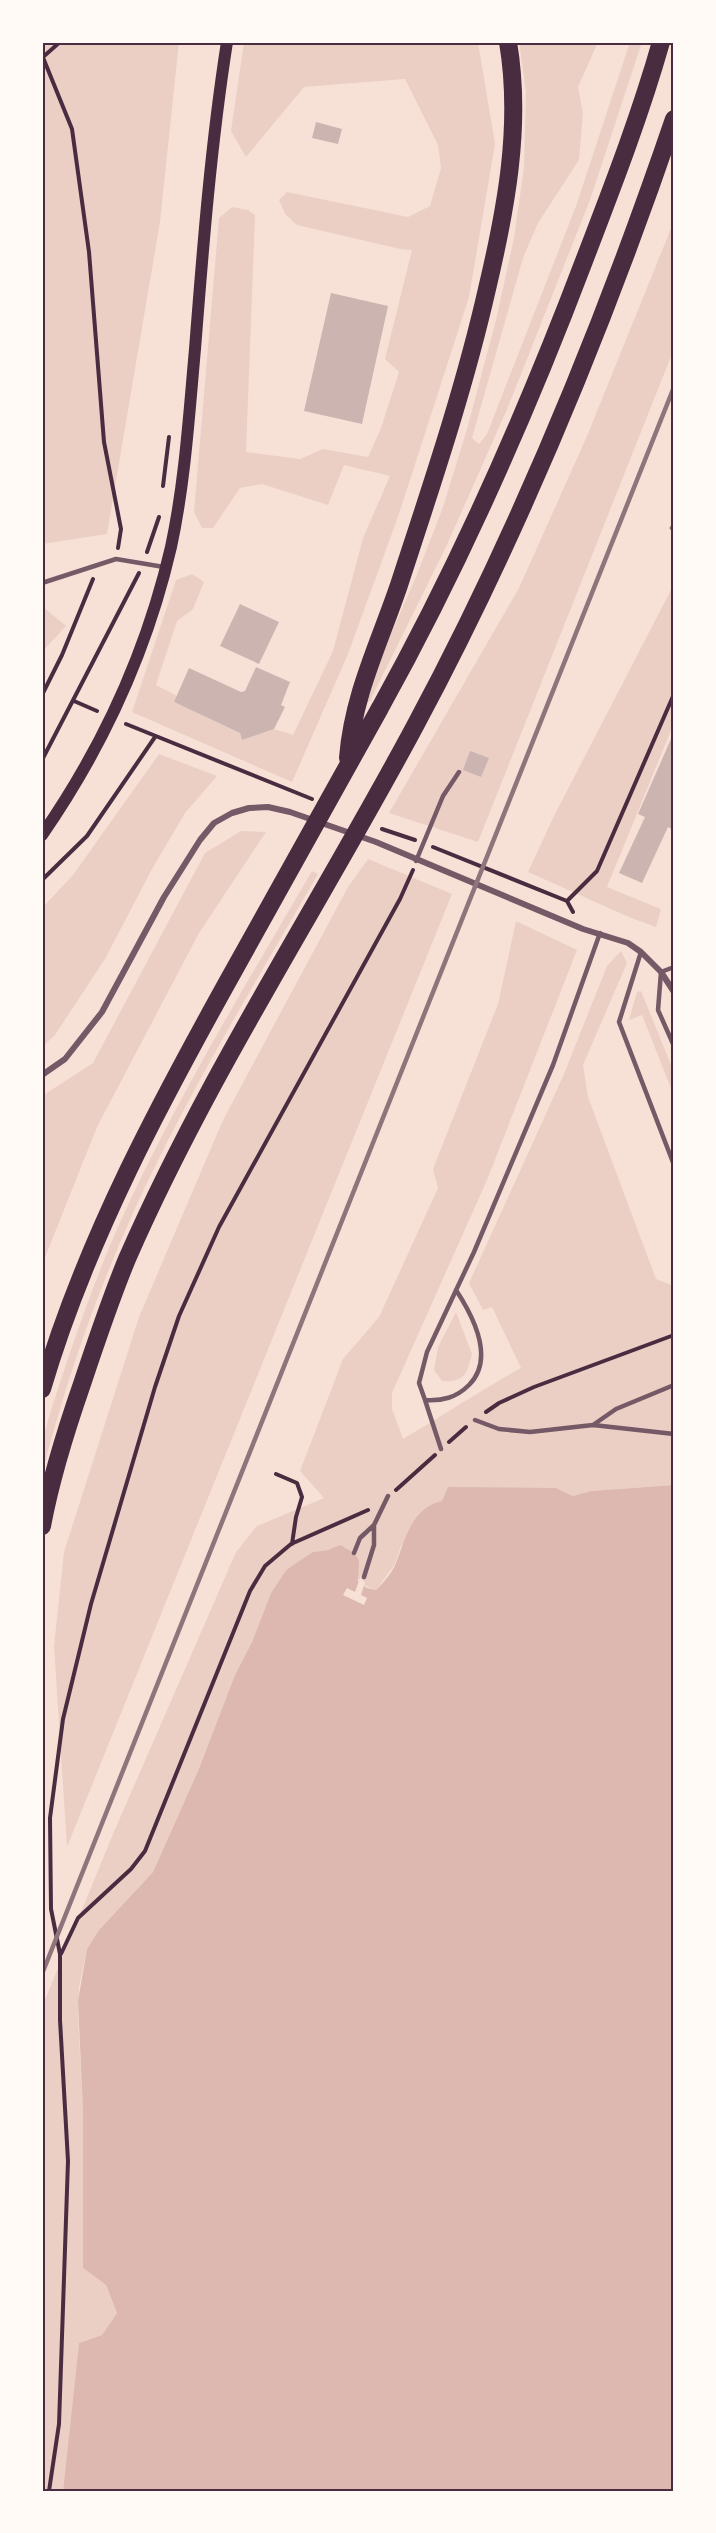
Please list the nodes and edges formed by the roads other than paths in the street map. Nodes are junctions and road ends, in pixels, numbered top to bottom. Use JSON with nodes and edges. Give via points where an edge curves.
{"nodes":[{"id":1,"x":227,"y":42,"type":"edge"},
{"id":2,"x":508,"y":42,"type":"edge"},
{"id":3,"x":661,"y":42,"type":"edge"},
{"id":4,"x":674,"y":119,"type":"edge"},
{"id":5,"x":674,"y":146,"type":"edge"},
{"id":6,"x":655,"y":176,"type":"junction"},
{"id":7,"x":166,"y":568,"type":"junction"},
{"id":8,"x":42,"y":583,"type":"edge"},
{"id":9,"x":347,"y":766,"type":"junction"},
{"id":10,"x":459,"y":772,"type":"dead end"},
{"id":11,"x":42,"y":835,"type":"edge"},
{"id":12,"x":416,"y":861,"type":"junction"},
{"id":13,"x":600,"y":933,"type":"junction"},
{"id":14,"x":641,"y":952,"type":"junction"},
{"id":15,"x":674,"y":967,"type":"edge"},
{"id":16,"x":661,"y":972,"type":"junction"},
{"id":17,"x":674,"y":992,"type":"edge"},
{"id":18,"x":674,"y":1046,"type":"edge"},
{"id":19,"x":42,"y":1075,"type":"edge"},
{"id":20,"x":674,"y":1166,"type":"edge"},
{"id":21,"x":456,"y":1290,"type":"junction"},
{"id":22,"x":674,"y":1385,"type":"edge"},
{"id":23,"x":42,"y":1389,"type":"edge"},
{"id":24,"x":425,"y":1400,"type":"junction"},
{"id":25,"x":475,"y":1420,"type":"road end"},
{"id":26,"x":593,"y":1425,"type":"junction"},
{"id":27,"x":674,"y":1434,"type":"edge"},
{"id":28,"x":441,"y":1449,"type":"road end"},
{"id":29,"x":388,"y":1496,"type":"road end"},
{"id":30,"x":374,"y":1525,"type":"junction"},
{"id":31,"x":42,"y":1526,"type":"edge"},
{"id":32,"x":354,"y":1553,"type":"dead end"},
{"id":33,"x":364,"y":1577,"type":"dead end"}],
"edges":[{"from":1,"to":7,"type":"main road","via":[[209,176],[189,418]]},
{"from":2,"to":9,"type":"highway","via":[[514,98],[511,164],[500,237],[439,466],[359,697]]},
{"from":3,"to":9,"type":"highway","via":[[623,156],[524,414],[426,623]]},
{"from":4,"to":6,"type":"highway"},
{"from":5,"to":6,"type":"highway"},
{"from":6,"to":31,"type":"highway","via":[[606,311],[527,498],[451,659],[194,1124],[127,1261],[67,1429]]},
{"from":7,"to":8,"type":"lane","via":[[116,559]]},
{"from":7,"to":11,"type":"main road","via":[[147,631],[115,711]]},
{"from":9,"to":23,"type":"highway","via":[[190,1049],[130,1168],[101,1229]]},
{"from":10,"to":12,"type":"lane","via":[[443,796]]},
{"from":12,"to":13,"type":"street"},
{"from":12,"to":19,"type":"street","via":[[376,842],[268,807],[232,813],[214,823],[180,869],[102,1012],[65,1059]]},
{"from":13,"to":14,"type":"street"},
{"from":13,"to":21,"type":"lane","via":[[553,1065]]},
{"from":14,"to":16,"type":"street"},
{"from":14,"to":20,"type":"lane","via":[[619,1022]]},
{"from":15,"to":16,"type":"lane"},
{"from":16,"to":17,"type":"street"},
{"from":16,"to":18,"type":"lane","via":[[658,1010]]},
{"from":21,"to":24,"type":"lane","via":[[427,1352],[418,1383]]},
{"from":21,"to":24,"type":"lane","via":[[469,1310],[482,1362],[476,1379],[464,1390],[440,1401]]},
{"from":22,"to":26,"type":"lane","via":[[616,1408]]},
{"from":24,"to":28,"type":"lane"},
{"from":25,"to":26,"type":"lane","via":[[499,1429],[530,1432]]},
{"from":26,"to":27,"type":"lane"},
{"from":29,"to":30,"type":"lane"},
{"from":30,"to":32,"type":"lane","via":[[360,1538]]},
{"from":30,"to":33,"type":"lane","via":[[374,1545]]}]}
